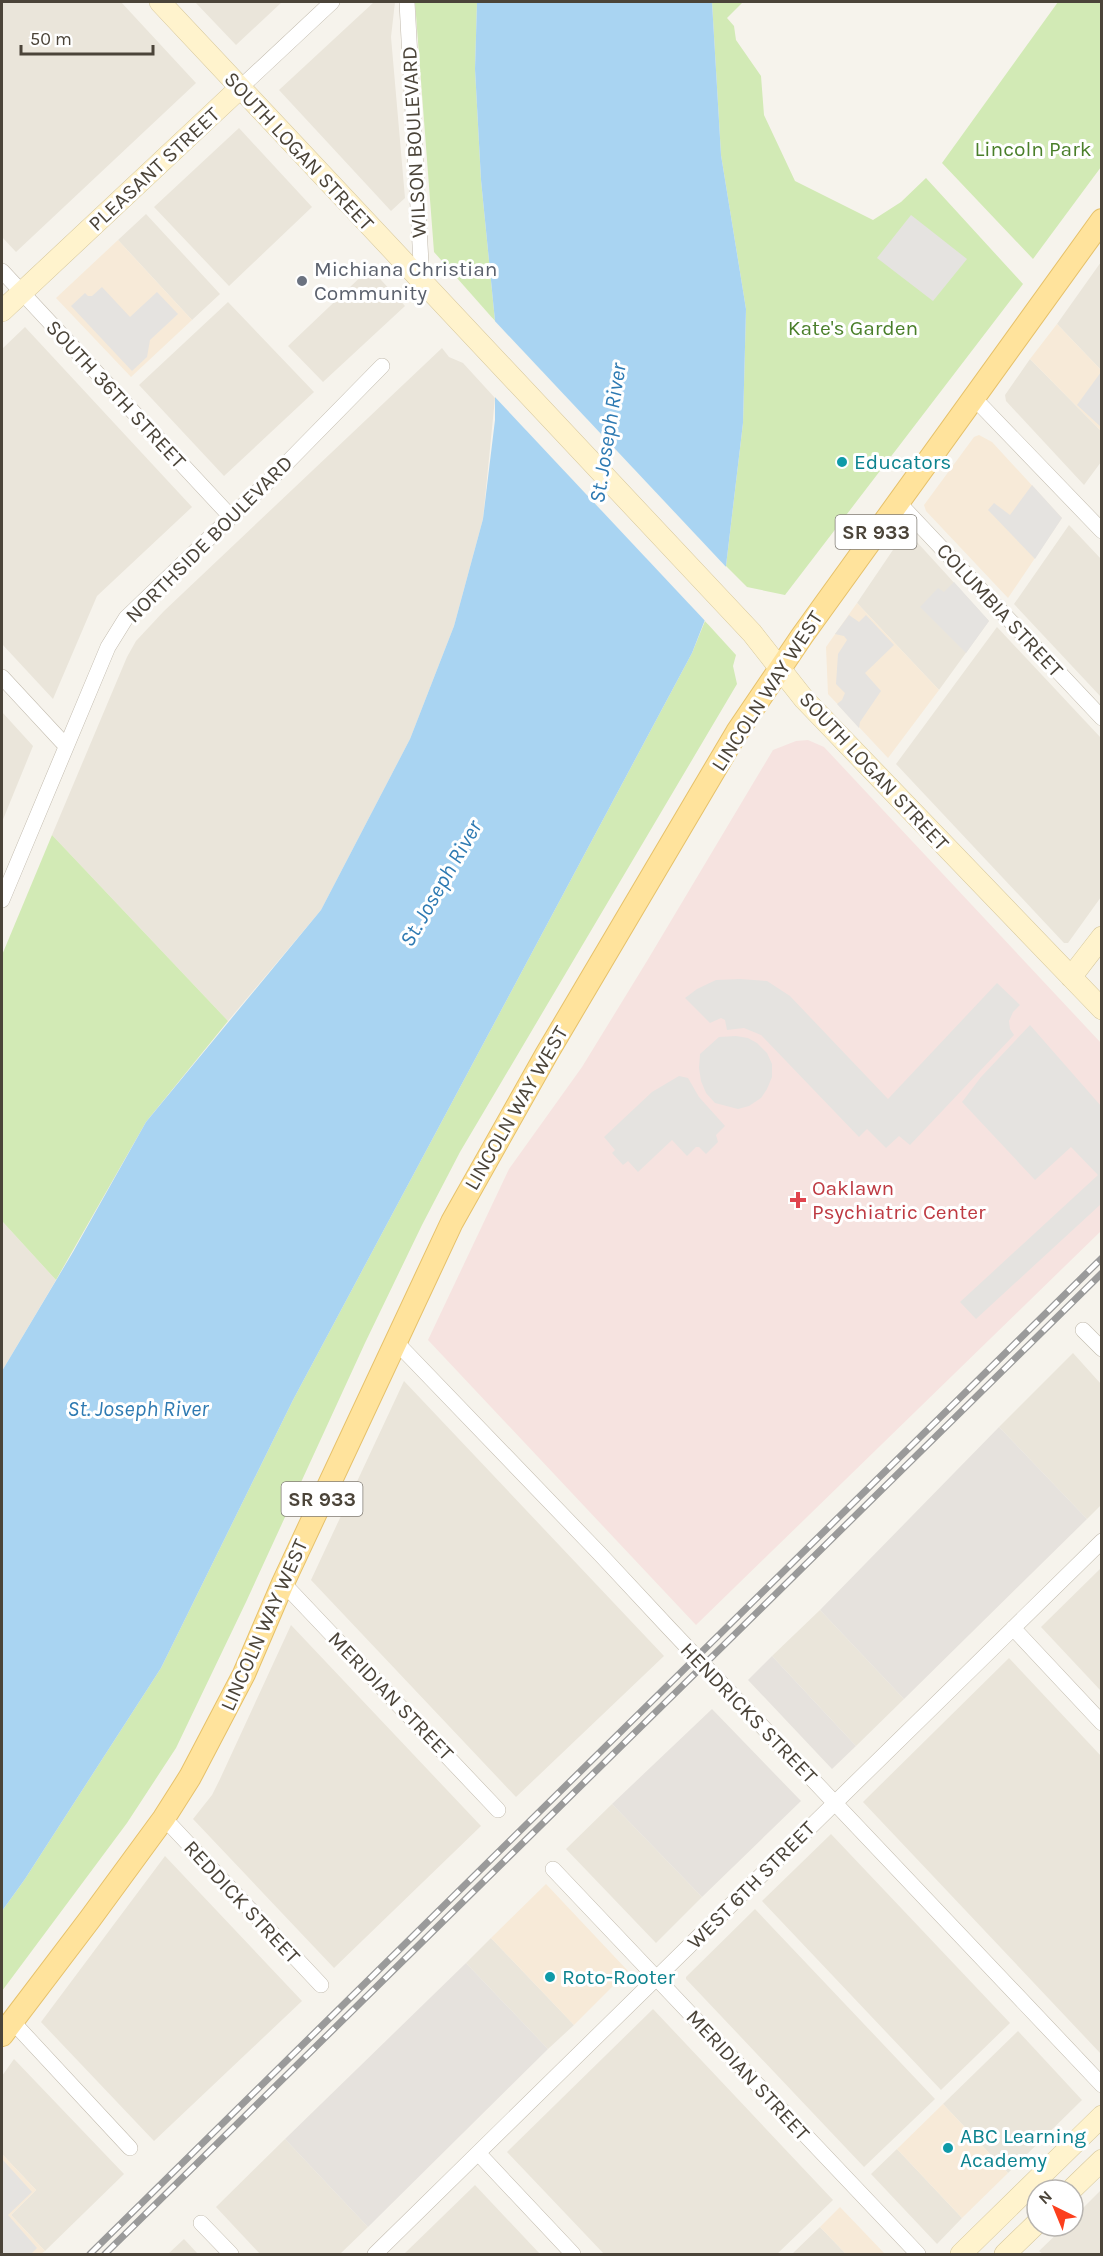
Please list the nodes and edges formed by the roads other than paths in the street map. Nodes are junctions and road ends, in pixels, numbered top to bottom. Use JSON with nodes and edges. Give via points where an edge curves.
{"nodes":[{"id":1,"x":160,"y":2,"type":"edge"},
{"id":2,"x":332,"y":2,"type":"edge"},
{"id":3,"x":407,"y":2,"type":"edge"},
{"id":4,"x":240,"y":88,"type":"junction"},
{"id":5,"x":1101,"y":220,"type":"edge"},
{"id":6,"x":2,"y":271,"type":"edge"},
{"id":7,"x":422,"y":282,"type":"junction"},
{"id":8,"x":22,"y":292,"type":"junction"},
{"id":9,"x":2,"y":311,"type":"edge"},
{"id":10,"x":382,"y":366,"type":"dead end"},
{"id":11,"x":973,"y":397,"type":"junction"},
{"id":12,"x":898,"y":502,"type":"junction"},
{"id":13,"x":231,"y":517,"type":"junction"},
{"id":14,"x":1101,"y":531,"type":"edge"},
{"id":15,"x":780,"y":667,"type":"junction"},
{"id":16,"x":2,"y":677,"type":"edge"},
{"id":17,"x":1101,"y":718,"type":"edge"},
{"id":18,"x":66,"y":746,"type":"junction"},
{"id":19,"x":2,"y":900,"type":"edge"},
{"id":20,"x":1101,"y":937,"type":"edge"},
{"id":21,"x":1071,"y":977,"type":"junction"},
{"id":22,"x":1101,"y":1009,"type":"edge"},
{"id":23,"x":1083,"y":1330,"type":"dead end"},
{"id":24,"x":395,"y":1341,"type":"junction"},
{"id":25,"x":1101,"y":1349,"type":"edge"},
{"id":26,"x":1101,"y":1541,"type":"edge"},
{"id":27,"x":283,"y":1583,"type":"junction"},
{"id":28,"x":1012,"y":1628,"type":"junction"},
{"id":29,"x":1101,"y":1723,"type":"edge"},
{"id":30,"x":835,"y":1803,"type":"junction"},
{"id":31,"x":498,"y":1809,"type":"dead end"},
{"id":32,"x":164,"y":1818,"type":"junction"},
{"id":33,"x":553,"y":1869,"type":"dead end"},
{"id":34,"x":657,"y":1979,"type":"junction"},
{"id":35,"x":321,"y":1985,"type":"dead end"},
{"id":36,"x":7,"y":2028,"type":"edge"},
{"id":37,"x":1101,"y":2085,"type":"edge"},
{"id":38,"x":1101,"y":2115,"type":"edge"},
{"id":39,"x":130,"y":2148,"type":"dead end"},
{"id":40,"x":479,"y":2154,"type":"junction"},
{"id":41,"x":1101,"y":2160,"type":"edge"},
{"id":42,"x":1083,"y":2178,"type":"edge"},
{"id":43,"x":201,"y":2223,"type":"dead end"},
{"id":44,"x":1025,"y":2235,"type":"edge"},
{"id":45,"x":231,"y":2254,"type":"edge"},
{"id":46,"x":375,"y":2254,"type":"edge"},
{"id":47,"x":573,"y":2254,"type":"edge"},
{"id":48,"x":918,"y":2254,"type":"edge"},
{"id":49,"x":961,"y":2254,"type":"edge"},
{"id":50,"x":1005,"y":2254,"type":"edge"}],
"edges":[{"from":1,"to":4,"type":"street","name":"SOUTH LOGAN STREET"},
{"from":2,"to":4,"type":"street","name":"PLEASANT STREET"},
{"from":3,"to":7,"type":"street","name":"WILSON BOULEVARD"},
{"from":4,"to":7,"type":"street","name":"SOUTH LOGAN STREET"},
{"from":4,"to":8,"type":"street","name":"PLEASANT STREET"},
{"from":5,"to":11,"type":"main road","name":"LINCOLN WAY WEST","number":"SR 933"},
{"from":6,"to":8,"type":"street","name":"SOUTH 36TH STREET"},
{"from":7,"to":15,"type":"street","name":"SOUTH LOGAN STREET"},
{"from":8,"to":9,"type":"street","name":"PLEASANT STREET"},
{"from":8,"to":13,"type":"street","name":"SOUTH 36TH STREET"},
{"from":10,"to":13,"type":"street","name":"NORTHSIDE BOULEVARD"},
{"from":11,"to":12,"type":"main road","name":"LINCOLN WAY WEST","number":"SR 933"},
{"from":11,"to":14,"type":"street"},
{"from":12,"to":15,"type":"main road","name":"LINCOLN WAY WEST","number":"SR 933"},
{"from":12,"to":17,"type":"street","name":"COLUMBIA STREET"},
{"from":13,"to":18,"type":"street","name":"NORTHSIDE BOULEVARD","via":[[126,618],[108,648]]},
{"from":15,"to":21,"type":"street","name":"SOUTH LOGAN STREET","via":[[805,701]]},
{"from":15,"to":24,"type":"main road","name":"LINCOLN WAY WEST","number":"SR 933","via":[[737,732],[502,1130]]},
{"from":16,"to":18,"type":"street"},
{"from":18,"to":19,"type":"street","name":"NORTHSIDE BOULEVARD"},
{"from":20,"to":21,"type":"street"},
{"from":21,"to":22,"type":"street","name":"SOUTH LOGAN STREET"},
{"from":23,"to":25,"type":"street"},
{"from":24,"to":27,"type":"main road","name":"LINCOLN WAY WEST","number":"SR 933"},
{"from":24,"to":30,"type":"street","name":"HENDRICKS STREET"},
{"from":26,"to":28,"type":"street","name":"WEST 6TH STREET"},
{"from":27,"to":31,"type":"street","name":"MERIDIAN STREET"},
{"from":27,"to":32,"type":"main road","name":"LINCOLN WAY WEST","number":"SR 933","via":[[214,1735]]},
{"from":28,"to":29,"type":"street"},
{"from":28,"to":30,"type":"street","name":"WEST 6TH STREET"},
{"from":30,"to":34,"type":"street","name":"WEST 6TH STREET"},
{"from":30,"to":37,"type":"street","name":"HENDRICKS STREET"},
{"from":32,"to":35,"type":"street","name":"REDDICK STREET"},
{"from":32,"to":36,"type":"main road","name":"LINCOLN WAY WEST","number":"SR 933"},
{"from":33,"to":34,"type":"street","name":"MERIDIAN STREET"},
{"from":34,"to":40,"type":"street","name":"WEST 6TH STREET"},
{"from":34,"to":48,"type":"street","name":"MERIDIAN STREET"},
{"from":36,"to":39,"type":"street"},
{"from":38,"to":49,"type":"street"},
{"from":40,"to":46,"type":"street","name":"WEST 6TH STREET"},
{"from":40,"to":47,"type":"street"},
{"from":41,"to":42,"type":"street"},
{"from":43,"to":45,"type":"street"},
{"from":44,"to":50,"type":"street"}]}
